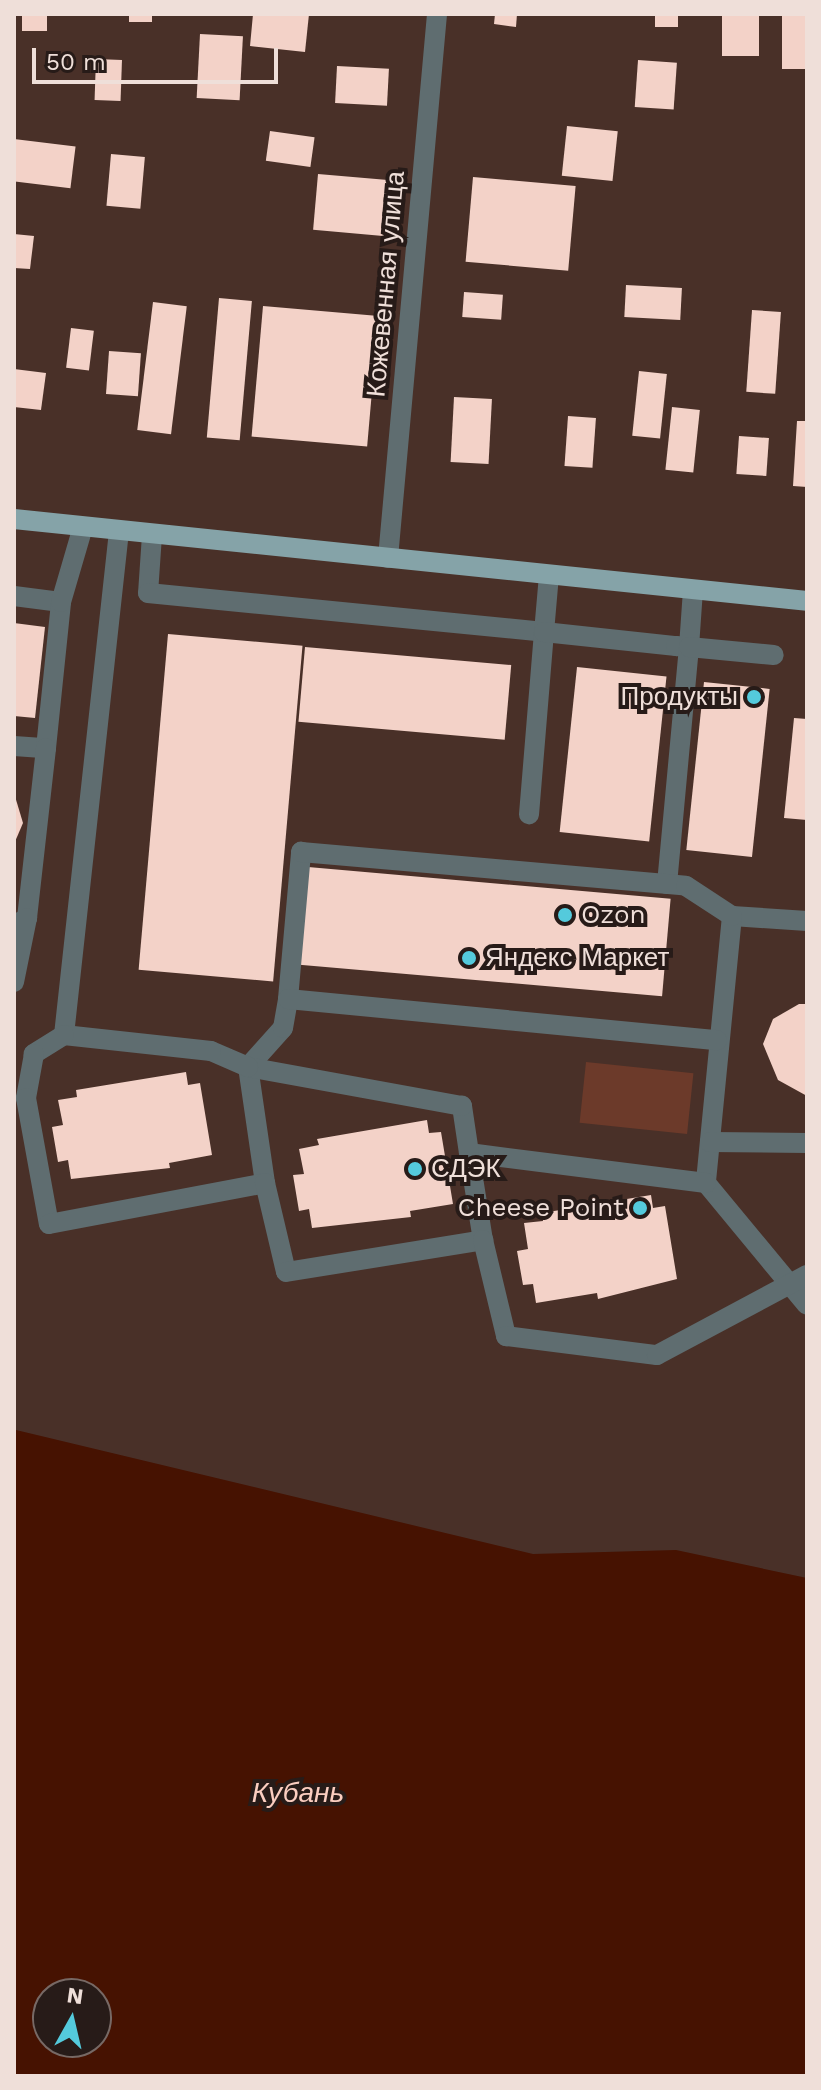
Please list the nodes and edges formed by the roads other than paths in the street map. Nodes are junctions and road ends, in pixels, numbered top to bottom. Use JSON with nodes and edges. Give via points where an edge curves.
{"nodes":[{"id":1,"x":437,"y":14,"type":"edge"},
{"id":2,"x":14,"y":519,"type":"edge"},
{"id":3,"x":83,"y":527,"type":"junction"},
{"id":4,"x":119,"y":531,"type":"junction"},
{"id":5,"x":152,"y":535,"type":"junction"},
{"id":6,"x":388,"y":558,"type":"junction"},
{"id":7,"x":549,"y":575,"type":"junction"},
{"id":8,"x":693,"y":590,"type":"junction"},
{"id":9,"x":14,"y":596,"type":"edge"},
{"id":10,"x":807,"y":601,"type":"edge"},
{"id":11,"x":61,"y":602,"type":"junction"},
{"id":12,"x":544,"y":632,"type":"junction"},
{"id":13,"x":689,"y":647,"type":"junction"},
{"id":14,"x":774,"y":655,"type":"dead end"},
{"id":15,"x":14,"y":746,"type":"edge"},
{"id":16,"x":46,"y":748,"type":"junction"},
{"id":17,"x":529,"y":814,"type":"dead end"},
{"id":18,"x":667,"y":884,"type":"junction"},
{"id":19,"x":732,"y":916,"type":"junction"},
{"id":20,"x":807,"y":921,"type":"edge"},
{"id":21,"x":21,"y":922,"type":"edge"},
{"id":22,"x":14,"y":982,"type":"edge"},
{"id":23,"x":288,"y":999,"type":"junction"},
{"id":24,"x":64,"y":1035,"type":"junction"},
{"id":25,"x":717,"y":1040,"type":"junction"},
{"id":26,"x":248,"y":1067,"type":"junction"},
{"id":27,"x":710,"y":1142,"type":"junction"},
{"id":28,"x":807,"y":1143,"type":"edge"},
{"id":29,"x":469,"y":1153,"type":"junction"},
{"id":30,"x":265,"y":1183,"type":"junction"},
{"id":31,"x":706,"y":1183,"type":"junction"},
{"id":32,"x":483,"y":1240,"type":"junction"},
{"id":33,"x":801,"y":1281,"type":"edge"},
{"id":34,"x":807,"y":1305,"type":"edge"}],
"edges":[{"from":1,"to":6,"type":"lane","name":"Кожевенная улица"},
{"from":2,"to":3,"type":"main road"},
{"from":3,"to":4,"type":"main road"},
{"from":3,"to":11,"type":"lane"},
{"from":4,"to":5,"type":"main road"},
{"from":4,"to":24,"type":"lane"},
{"from":5,"to":6,"type":"main road"},
{"from":5,"to":12,"type":"lane","via":[[148,593]]},
{"from":6,"to":7,"type":"main road"},
{"from":7,"to":8,"type":"main road"},
{"from":7,"to":12,"type":"lane"},
{"from":8,"to":10,"type":"main road"},
{"from":8,"to":13,"type":"lane"},
{"from":9,"to":11,"type":"lane"},
{"from":11,"to":16,"type":"lane"},
{"from":12,"to":13,"type":"lane"},
{"from":12,"to":17,"type":"lane"},
{"from":13,"to":14,"type":"lane"},
{"from":13,"to":18,"type":"lane"},
{"from":15,"to":16,"type":"lane"},
{"from":16,"to":21,"type":"lane"},
{"from":18,"to":19,"type":"lane","via":[[686,886]]},
{"from":18,"to":23,"type":"lane","via":[[301,852]]},
{"from":19,"to":20,"type":"lane"},
{"from":19,"to":25,"type":"lane"},
{"from":21,"to":22,"type":"lane"},
{"from":23,"to":25,"type":"lane"},
{"from":23,"to":26,"type":"lane","via":[[283,1028]]},
{"from":24,"to":26,"type":"lane","via":[[211,1051]]},
{"from":24,"to":30,"type":"lane","via":[[34,1054],[26,1098],[49,1224]]},
{"from":25,"to":27,"type":"lane"},
{"from":26,"to":29,"type":"lane","via":[[462,1106]]},
{"from":26,"to":30,"type":"lane"},
{"from":27,"to":28,"type":"lane"},
{"from":27,"to":31,"type":"lane"},
{"from":29,"to":31,"type":"lane"},
{"from":29,"to":32,"type":"lane"},
{"from":30,"to":32,"type":"lane","via":[[286,1272]]},
{"from":31,"to":33,"type":"lane"},
{"from":32,"to":33,"type":"lane","via":[[506,1336],[657,1355]]},
{"from":33,"to":34,"type":"lane"}]}
